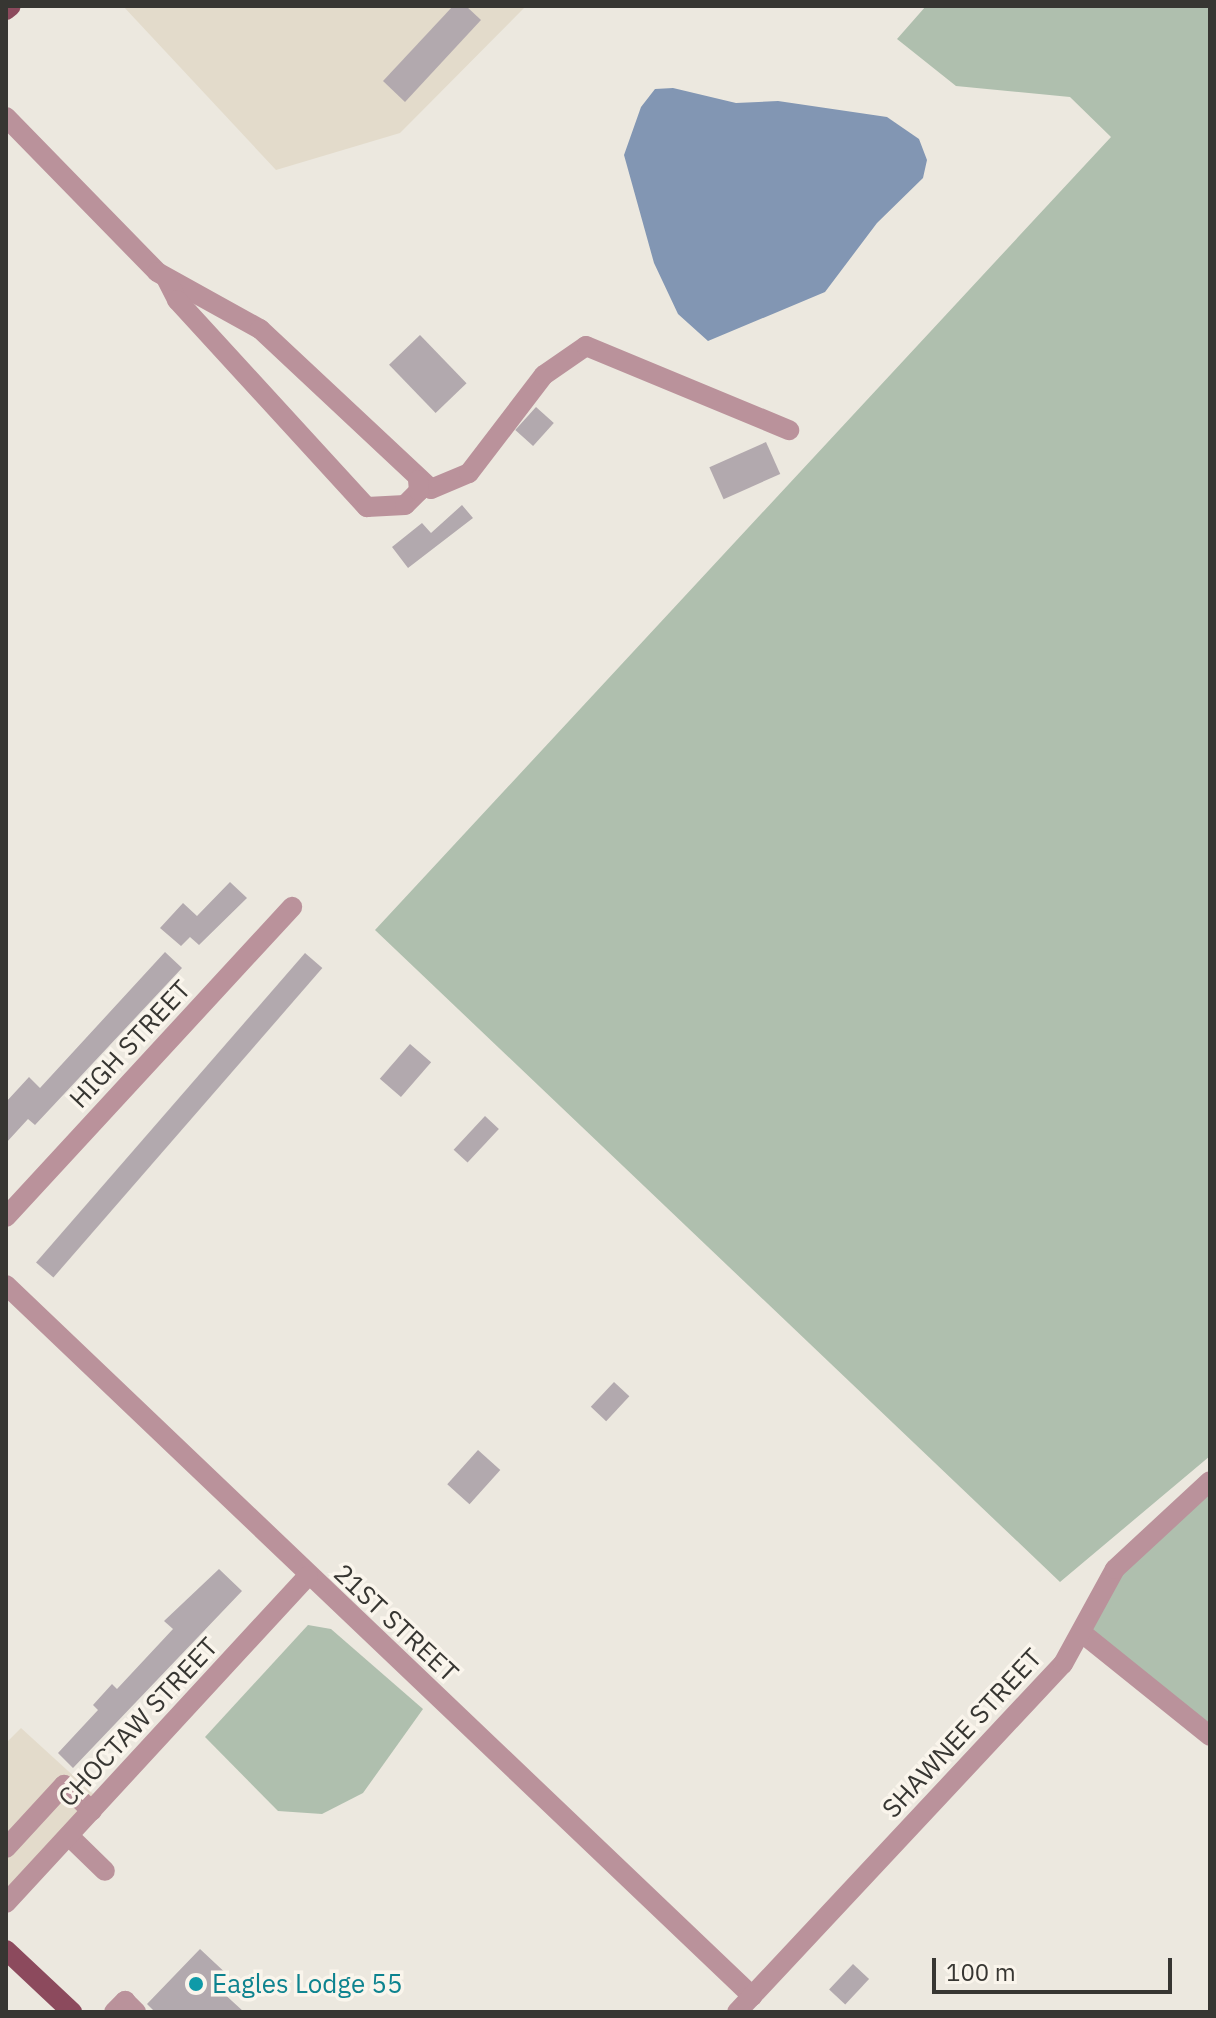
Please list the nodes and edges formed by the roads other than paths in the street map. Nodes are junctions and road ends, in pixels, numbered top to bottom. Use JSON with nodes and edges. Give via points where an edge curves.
{"nodes":[{"id":1,"x":11,"y":6,"type":"edge"},
{"id":2,"x":6,"y":10,"type":"edge"},
{"id":3,"x":6,"y":117,"type":"edge"},
{"id":4,"x":166,"y":278,"type":"junction"},
{"id":5,"x":789,"y":430,"type":"dead end"},
{"id":6,"x":418,"y":480,"type":"junction"},
{"id":7,"x":292,"y":907,"type":"dead end"},
{"id":8,"x":6,"y":1217,"type":"edge"},
{"id":9,"x":6,"y":1285,"type":"edge"},
{"id":10,"x":1210,"y":1481,"type":"edge"},
{"id":11,"x":308,"y":1576,"type":"junction"},
{"id":12,"x":1082,"y":1633,"type":"junction"},
{"id":13,"x":1210,"y":1736,"type":"edge"},
{"id":14,"x":92,"y":1811,"type":"junction"},
{"id":15,"x":69,"y":1836,"type":"junction"},
{"id":16,"x":6,"y":1848,"type":"edge"},
{"id":17,"x":105,"y":1871,"type":"dead end"},
{"id":18,"x":6,"y":1903,"type":"edge"},
{"id":19,"x":6,"y":1950,"type":"edge"},
{"id":20,"x":752,"y":1996,"type":"junction"},
{"id":21,"x":72,"y":2012,"type":"edge"},
{"id":22,"x":114,"y":2012,"type":"edge"},
{"id":23,"x":136,"y":2012,"type":"edge"},
{"id":24,"x":737,"y":2012,"type":"edge"}],
"edges":[{"from":1,"to":2,"type":"main road"},
{"from":3,"to":4,"type":"street"},
{"from":4,"to":6,"type":"street","via":[[260,329]]},
{"from":4,"to":6,"type":"street","via":[[177,300],[367,507],[380,512],[405,505],[419,491]]},
{"from":5,"to":6,"type":"street","via":[[586,346],[544,375],[469,473],[431,489]]},
{"from":7,"to":8,"type":"street","name":"HIGH STREET"},
{"from":9,"to":11,"type":"street","name":"21ST STREET"},
{"from":10,"to":12,"type":"street","name":"SHAWNEE STREET","via":[[1115,1569]]},
{"from":11,"to":14,"type":"street","name":"CHOCTAW STREET"},
{"from":11,"to":20,"type":"street","name":"21ST STREET"},
{"from":12,"to":13,"type":"street"},
{"from":12,"to":20,"type":"street","name":"SHAWNEE STREET","via":[[1063,1664]]},
{"from":14,"to":15,"type":"street","name":"CHOCTAW STREET"},
{"from":14,"to":16,"type":"street","via":[[64,1785]]},
{"from":15,"to":17,"type":"street"},
{"from":15,"to":18,"type":"street","name":"CHOCTAW STREET"},
{"from":19,"to":21,"type":"main road"},
{"from":20,"to":24,"type":"street","name":"SHAWNEE STREET"},
{"from":22,"to":23,"type":"street","via":[[125,2001]]}]}
